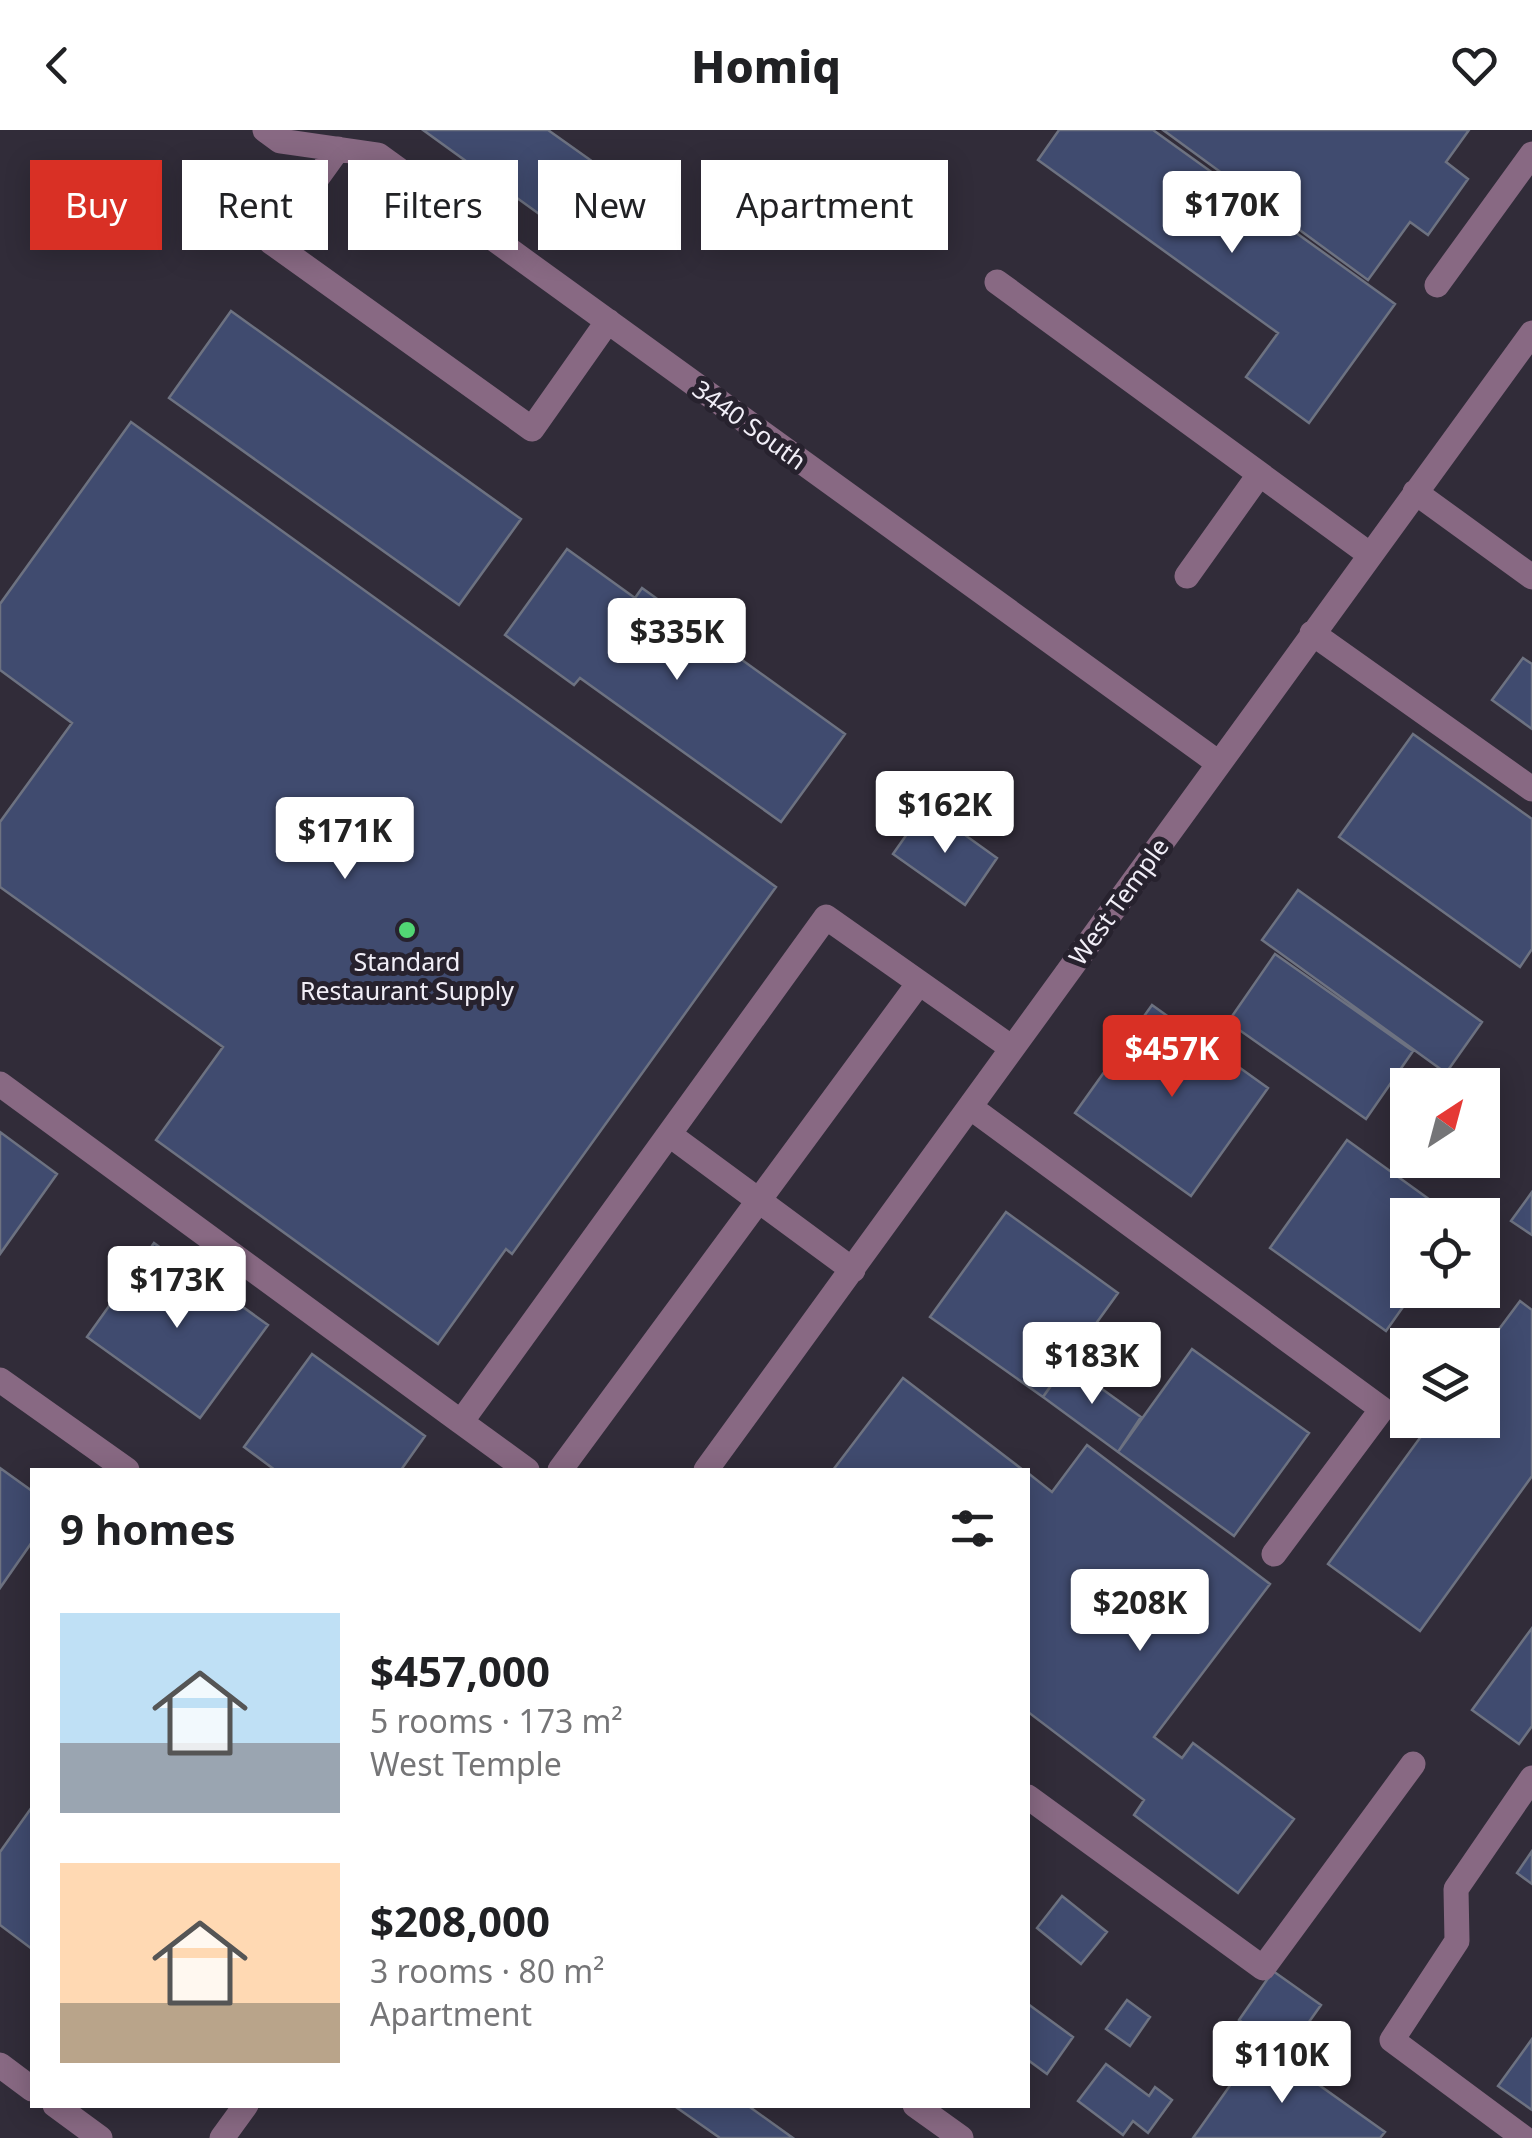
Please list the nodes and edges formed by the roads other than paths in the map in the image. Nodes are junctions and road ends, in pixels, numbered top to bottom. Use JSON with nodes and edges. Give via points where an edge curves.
{"nodes":[{"id":1,"x":265,"y":130,"type":"edge"},
{"id":2,"x":338,"y":149,"type":"junction"},
{"id":3,"x":1532,"y":154,"type":"edge"},
{"id":4,"x":997,"y":282,"type":"dead end"},
{"id":5,"x":1437,"y":285,"type":"dead end"},
{"id":6,"x":608,"y":321,"type":"junction"},
{"id":7,"x":1532,"y":333,"type":"edge"},
{"id":8,"x":1259,"y":475,"type":"junction"},
{"id":9,"x":1415,"y":492,"type":"junction"},
{"id":10,"x":1369,"y":554,"type":"junction"},
{"id":11,"x":1186,"y":576,"type":"dead end"},
{"id":12,"x":1532,"y":576,"type":"edge"},
{"id":13,"x":1312,"y":633,"type":"junction"},
{"id":14,"x":1218,"y":762,"type":"junction"},
{"id":15,"x":1532,"y":789,"type":"edge"},
{"id":16,"x":919,"y":983,"type":"junction"},
{"id":17,"x":1012,"y":1048,"type":"junction"},
{"id":18,"x":0,"y":1084,"type":"edge"},
{"id":19,"x":970,"y":1108,"type":"junction"},
{"id":20,"x":670,"y":1135,"type":"junction"},
{"id":21,"x":759,"y":1200,"type":"junction"},
{"id":22,"x":853,"y":1270,"type":"junction"},
{"id":23,"x":0,"y":1380,"type":"edge"},
{"id":24,"x":461,"y":1422,"type":"junction"},
{"id":25,"x":124,"y":1468,"type":"edge"},
{"id":26,"x":524,"y":1468,"type":"edge"},
{"id":27,"x":561,"y":1468,"type":"edge"},
{"id":28,"x":707,"y":1468,"type":"edge"},
{"id":29,"x":1274,"y":1554,"type":"dead end"},
{"id":30,"x":1413,"y":1764,"type":"dead end"},
{"id":31,"x":1532,"y":1778,"type":"edge"},
{"id":32,"x":1030,"y":1798,"type":"edge"},
{"id":33,"x":0,"y":2066,"type":"edge"},
{"id":34,"x":30,"y":2088,"type":"edge"},
{"id":35,"x":59,"y":2108,"type":"edge"},
{"id":36,"x":244,"y":2108,"type":"edge"},
{"id":37,"x":918,"y":2108,"type":"edge"},
{"id":38,"x":947,"y":2134,"type":"edge"},
{"id":39,"x":100,"y":2138,"type":"edge"},
{"id":40,"x":222,"y":2138,"type":"edge"},
{"id":41,"x":1524,"y":2138,"type":"edge"}],
"edges":[{"from":1,"to":2,"type":"street","name":"3440 South","via":[[280,141]]},
{"from":2,"to":6,"type":"street","name":"3440 South","via":[[378,155]]},
{"from":2,"to":6,"type":"street","via":[[270,242],[532,430]]},
{"from":3,"to":5,"type":"street"},
{"from":4,"to":8,"type":"street"},
{"from":6,"to":14,"type":"street","name":"3440 South"},
{"from":7,"to":9,"type":"street","name":"West Temple"},
{"from":8,"to":10,"type":"street"},
{"from":8,"to":11,"type":"street"},
{"from":9,"to":10,"type":"street","name":"West Temple"},
{"from":9,"to":12,"type":"street"},
{"from":10,"to":13,"type":"street","name":"West Temple"},
{"from":13,"to":14,"type":"street","name":"West Temple"},
{"from":13,"to":15,"type":"street"},
{"from":14,"to":17,"type":"street","name":"West Temple"},
{"from":16,"to":17,"type":"street"},
{"from":16,"to":20,"type":"street","via":[[826,917]]},
{"from":16,"to":21,"type":"street"},
{"from":17,"to":19,"type":"street","name":"West Temple"},
{"from":18,"to":24,"type":"street"},
{"from":19,"to":22,"type":"street","name":"West Temple"},
{"from":19,"to":29,"type":"street","via":[[1382,1409]]},
{"from":20,"to":21,"type":"street"},
{"from":20,"to":24,"type":"street"},
{"from":21,"to":22,"type":"street"},
{"from":21,"to":27,"type":"street"},
{"from":22,"to":28,"type":"street","name":"West Temple"},
{"from":23,"to":25,"type":"street"},
{"from":24,"to":26,"type":"street"},
{"from":30,"to":32,"type":"street","via":[[1263,1968]]},
{"from":31,"to":41,"type":"street","via":[[1456,1889],[1457,1941],[1392,2040]]},
{"from":33,"to":34,"type":"street"},
{"from":35,"to":39,"type":"street"},
{"from":36,"to":40,"type":"street"},
{"from":37,"to":38,"type":"street"}]}
